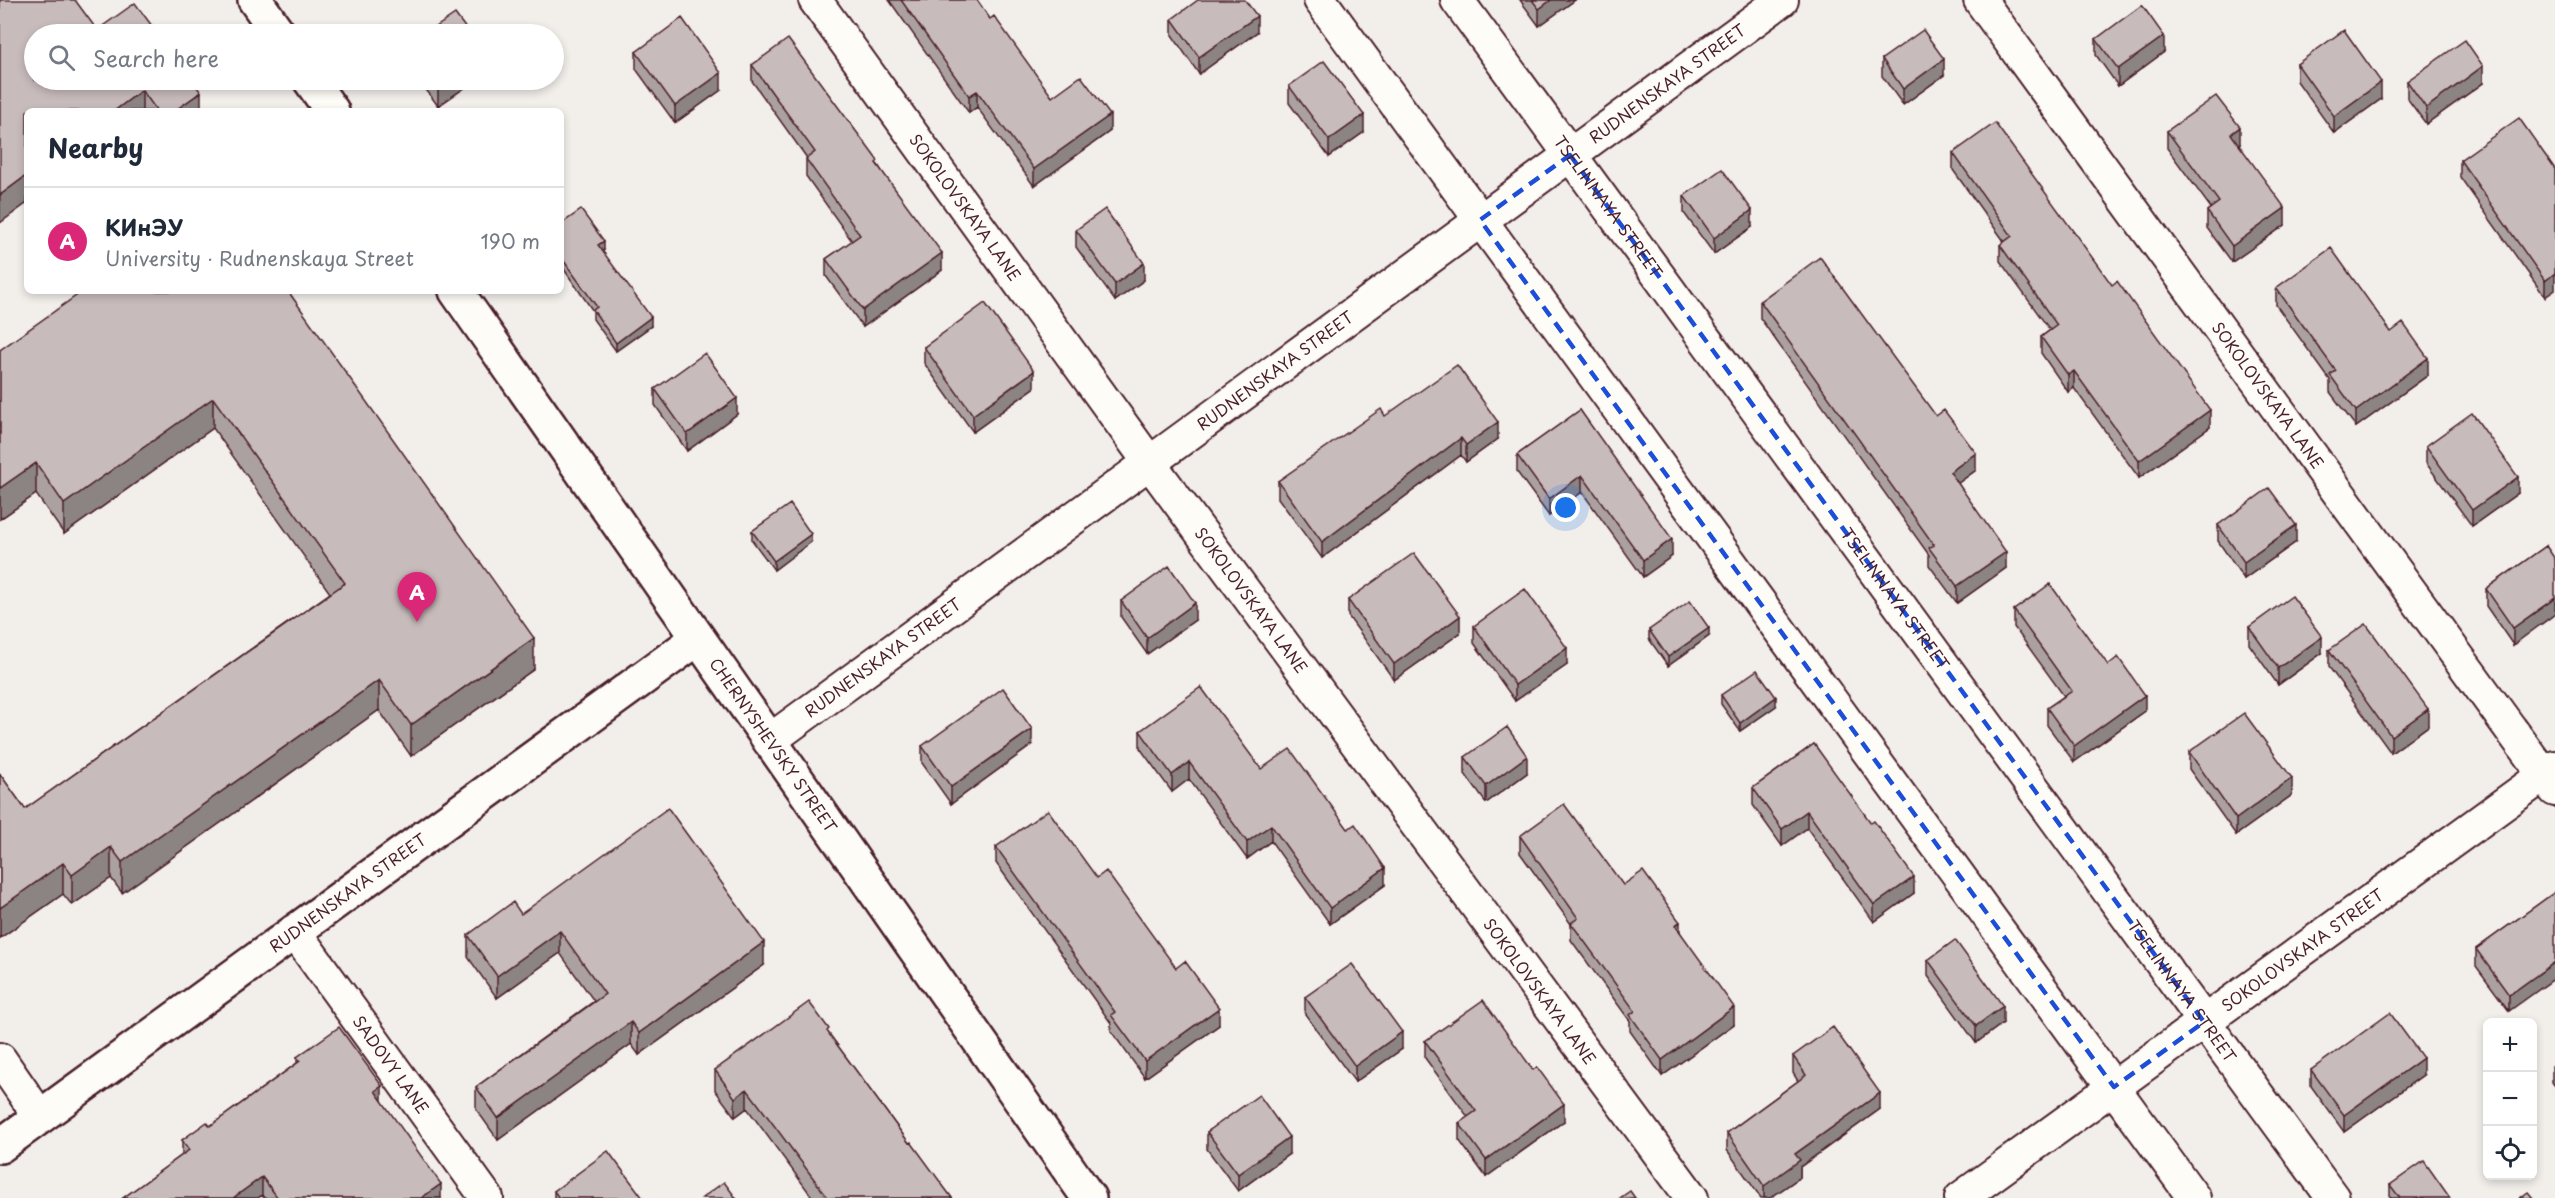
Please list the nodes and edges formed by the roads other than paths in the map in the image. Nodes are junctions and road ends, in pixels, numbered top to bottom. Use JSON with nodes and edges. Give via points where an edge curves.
{"nodes":[{"id":1,"x":255,"y":0,"type":"edge"},
{"id":2,"x":815,"y":0,"type":"edge"},
{"id":3,"x":1320,"y":0,"type":"edge"},
{"id":4,"x":1456,"y":0,"type":"edge"},
{"id":5,"x":1782,"y":0,"type":"edge"},
{"id":6,"x":1980,"y":0,"type":"edge"},
{"id":7,"x":272,"y":24,"type":"edge"},
{"id":8,"x":317,"y":90,"type":"edge"},
{"id":9,"x":330,"y":108,"type":"edge"},
{"id":10,"x":1570,"y":155,"type":"junction"},
{"id":11,"x":1480,"y":220,"type":"junction"},
{"id":12,"x":458,"y":294,"type":"edge"},
{"id":13,"x":1149,"y":462,"type":"junction"},
{"id":14,"x":697,"y":639,"type":"junction"},
{"id":15,"x":769,"y":741,"type":"junction"},
{"id":16,"x":2552,"y":777,"type":"edge"},
{"id":17,"x":294,"y":931,"type":"junction"},
{"id":18,"x":2204,"y":1022,"type":"junction"},
{"id":19,"x":0,"y":1059,"type":"edge"},
{"id":20,"x":2114,"y":1087,"type":"junction"},
{"id":21,"x":40,"y":1117,"type":"junction"},
{"id":22,"x":0,"y":1146,"type":"edge"},
{"id":23,"x":487,"y":1198,"type":"edge"},
{"id":24,"x":1089,"y":1198,"type":"edge"},
{"id":25,"x":1692,"y":1198,"type":"edge"},
{"id":26,"x":1961,"y":1198,"type":"edge"},
{"id":27,"x":2194,"y":1198,"type":"edge"},
{"id":28,"x":2333,"y":1198,"type":"edge"}],
"edges":[{"from":1,"to":7,"type":"street"},
{"from":2,"to":13,"type":"street","name":"SOKOLOVSKAYA LANE"},
{"from":3,"to":11,"type":"street"},
{"from":4,"to":10,"type":"street","name":"TSELINNAYA STREET"},
{"from":5,"to":10,"type":"street","name":"RUDNENSKAYA STREET"},
{"from":6,"to":16,"type":"street","name":"SOKOLOVSKAYA LANE"},
{"from":8,"to":9,"type":"street"},
{"from":10,"to":11,"type":"street","name":"RUDNENSKAYA STREET"},
{"from":10,"to":18,"type":"street","name":"TSELINNAYA STREET"},
{"from":11,"to":13,"type":"street","name":"RUDNENSKAYA STREET"},
{"from":11,"to":20,"type":"street"},
{"from":12,"to":14,"type":"street","name":"CHERNYSHEVSKY STREET"},
{"from":13,"to":15,"type":"street","name":"RUDNENSKAYA STREET"},
{"from":13,"to":25,"type":"street","name":"SOKOLOVSKAYA LANE"},
{"from":14,"to":15,"type":"street","name":"CHERNYSHEVSKY STREET"},
{"from":14,"to":17,"type":"street","name":"RUDNENSKAYA STREET"},
{"from":15,"to":24,"type":"street","name":"CHERNYSHEVSKY STREET"},
{"from":16,"to":18,"type":"street","name":"SOKOLOVSKAYA STREET"},
{"from":17,"to":21,"type":"street","name":"RUDNENSKAYA STREET"},
{"from":17,"to":23,"type":"street","name":"SADOVY LANE"},
{"from":18,"to":20,"type":"street","name":"SOKOLOVSKAYA STREET"},
{"from":18,"to":28,"type":"street","name":"TSELINNAYA STREET"},
{"from":19,"to":21,"type":"street"},
{"from":20,"to":26,"type":"street","name":"SOKOLOVSKAYA STREET"},
{"from":20,"to":27,"type":"street"},
{"from":21,"to":22,"type":"street","name":"RUDNENSKAYA STREET"}]}
